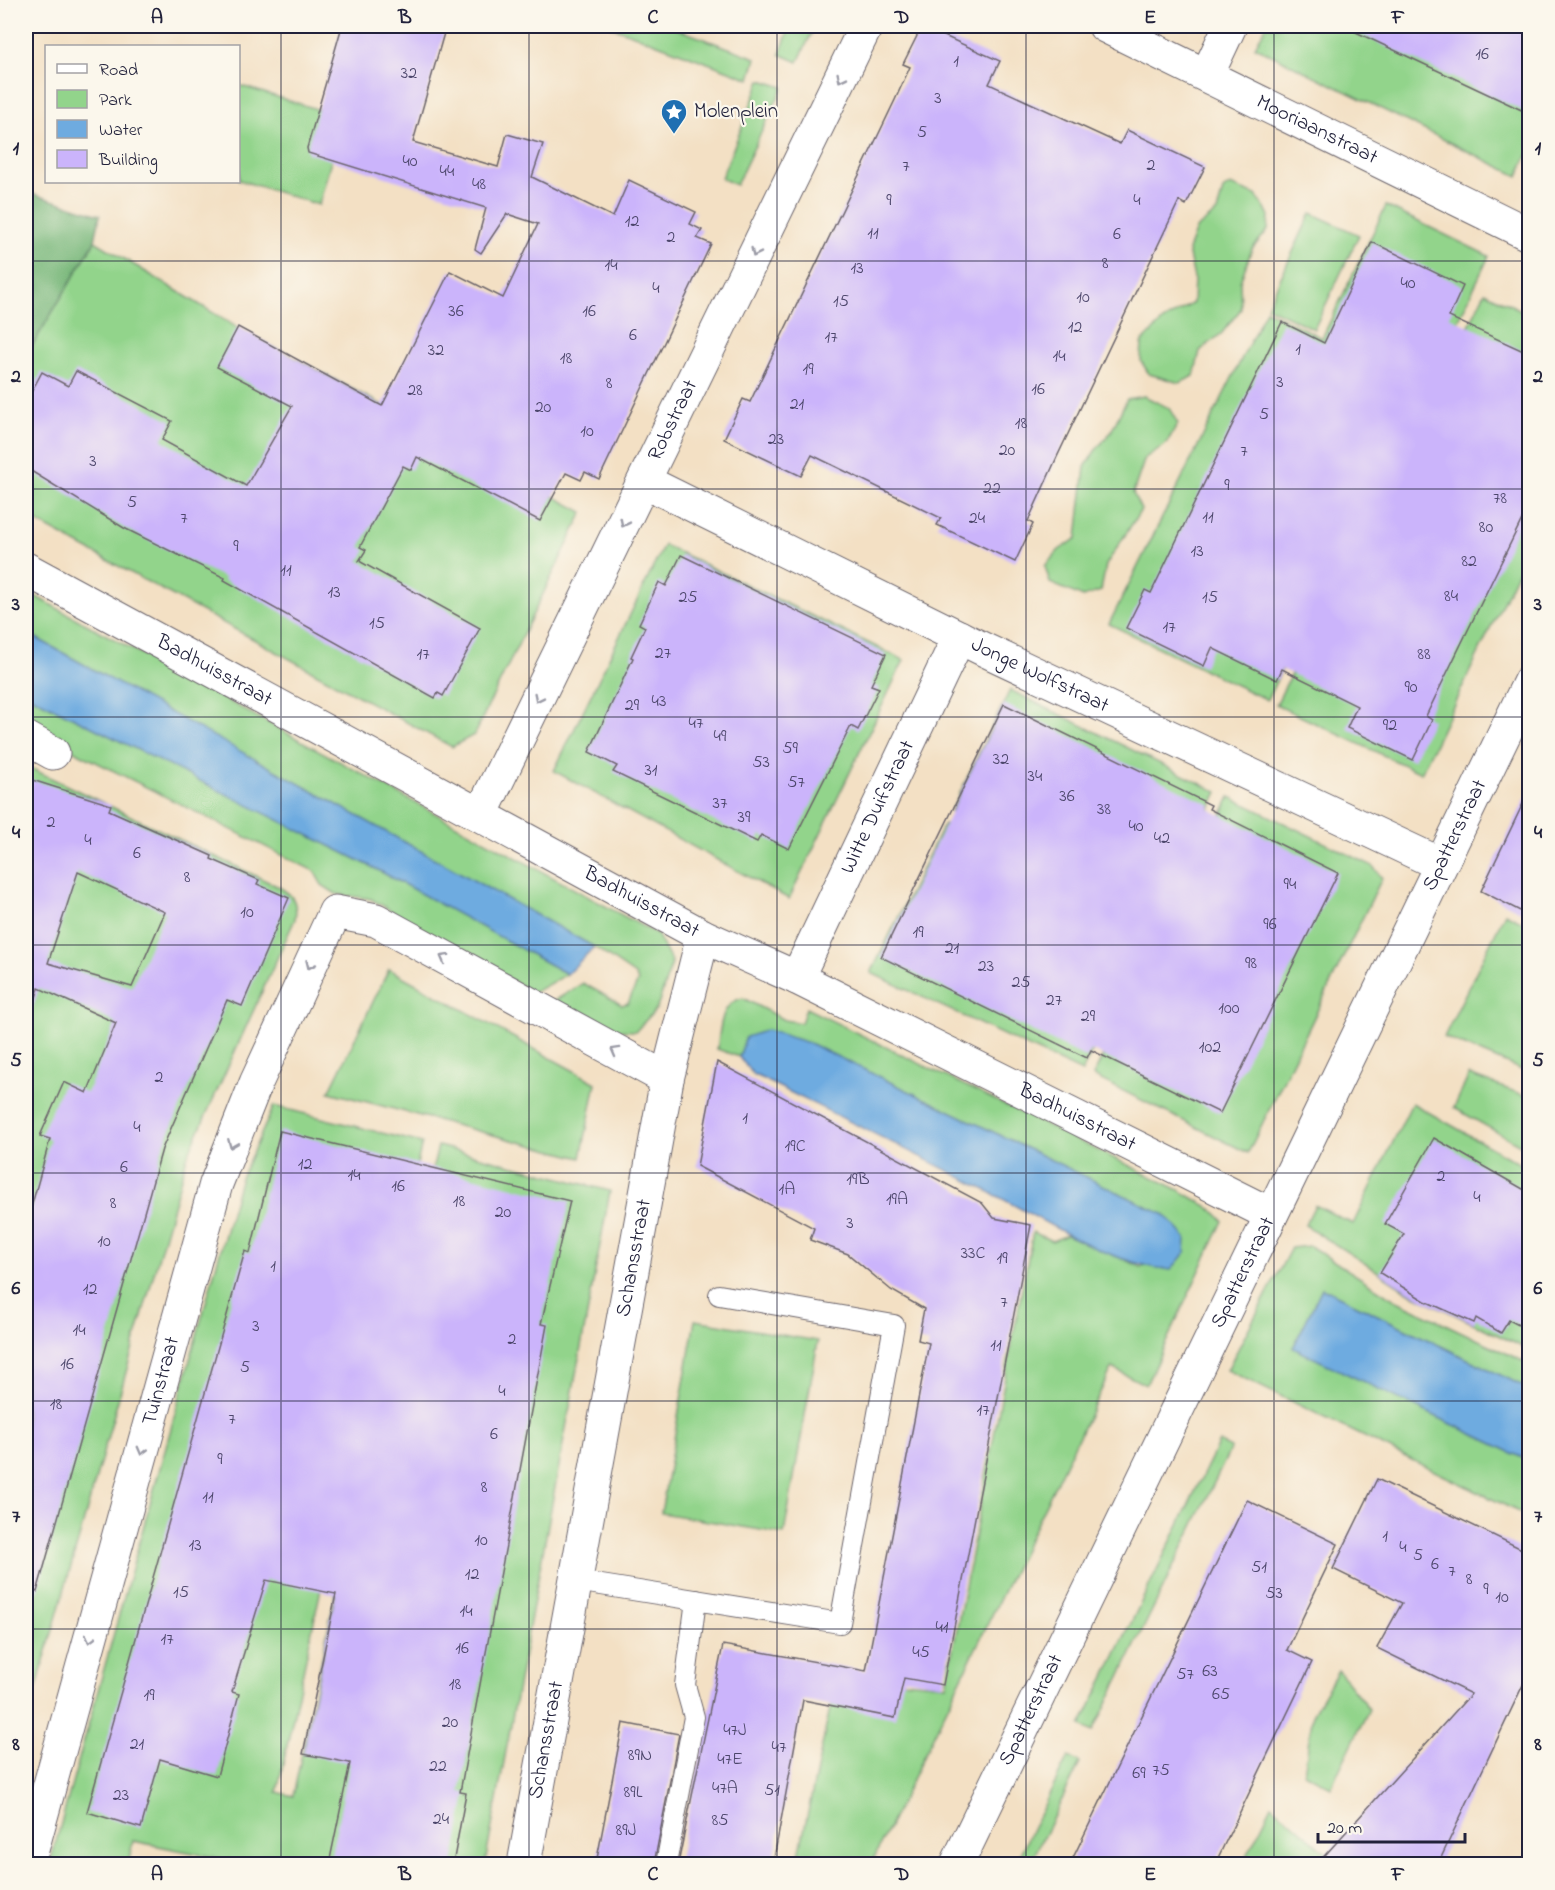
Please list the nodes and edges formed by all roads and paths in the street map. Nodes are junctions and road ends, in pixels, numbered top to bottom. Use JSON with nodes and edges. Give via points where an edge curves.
{"nodes":[{"id":1,"x":867,"y":26,"type":"edge"},
{"id":2,"x":1105,"y":26,"type":"edge"},
{"id":3,"x":1230,"y":26,"type":"edge"},
{"id":4,"x":1207,"y":75,"type":"junction"},
{"id":5,"x":1530,"y":235,"type":"edge"},
{"id":6,"x":644,"y":481,"type":"junction"},
{"id":7,"x":26,"y":569,"type":"edge"},
{"id":8,"x":959,"y":637,"type":"junction"},
{"id":9,"x":1530,"y":681,"type":"edge"},
{"id":10,"x":481,"y":814,"type":"junction"},
{"id":11,"x":1440,"y":864,"type":"junction"},
{"id":12,"x":703,"y":936,"type":"junction"},
{"id":13,"x":797,"y":978,"type":"junction"},
{"id":14,"x":667,"y":1079,"type":"junction"},
{"id":15,"x":1270,"y":1214,"type":"junction"},
{"id":16,"x":719,"y":1295,"type":"dead end"},
{"id":17,"x":576,"y":1581,"type":"junction"},
{"id":18,"x":696,"y":1600,"type":"junction"},
{"id":19,"x":28,"y":1864,"type":"edge"},
{"id":20,"x":524,"y":1864,"type":"edge"},
{"id":21,"x":666,"y":1864,"type":"edge"},
{"id":22,"x":957,"y":1864,"type":"edge"}],
"edges":[{"from":1,"to":6,"type":"street","name":"Robstraat","one_way":true},
{"from":2,"to":4,"type":"street","name":"Mooriaanstraat"},
{"from":3,"to":4,"type":"street"},
{"from":4,"to":5,"type":"street","name":"Mooriaanstraat"},
{"from":6,"to":8,"type":"street","name":"Jonge Wolfstraat"},
{"from":6,"to":10,"type":"street","name":"Robstraat","one_way":true},
{"from":7,"to":10,"type":"street","name":"Badhuisstraat"},
{"from":8,"to":11,"type":"street","name":"Jonge Wolfstraat"},
{"from":8,"to":13,"type":"street","name":"Witte Duifstraat"},
{"from":9,"to":11,"type":"street","name":"Spatterstraat"},
{"from":10,"to":12,"type":"street","name":"Badhuisstraat"},
{"from":11,"to":15,"type":"street","name":"Spatterstraat"},
{"from":12,"to":13,"type":"street","name":"Badhuisstraat"},
{"from":12,"to":14,"type":"street","name":"Schansstraat"},
{"from":13,"to":15,"type":"street","name":"Badhuisstraat"},
{"from":14,"to":17,"type":"street","name":"Schansstraat"},
{"from":14,"to":19,"type":"street","name":"Tuinstraat","one_way":true,"via":[[376,920],[335,912],[256,1083],[216,1184]]},
{"from":15,"to":22,"type":"street","name":"Spatterstraat"},
{"from":16,"to":18,"type":"lane","via":[[894,1325],[840,1623]]},
{"from":17,"to":18,"type":"lane"},
{"from":17,"to":20,"type":"street","name":"Schansstraat"},
{"from":18,"to":21,"type":"lane","via":[[685,1685],[694,1717]]}]}
